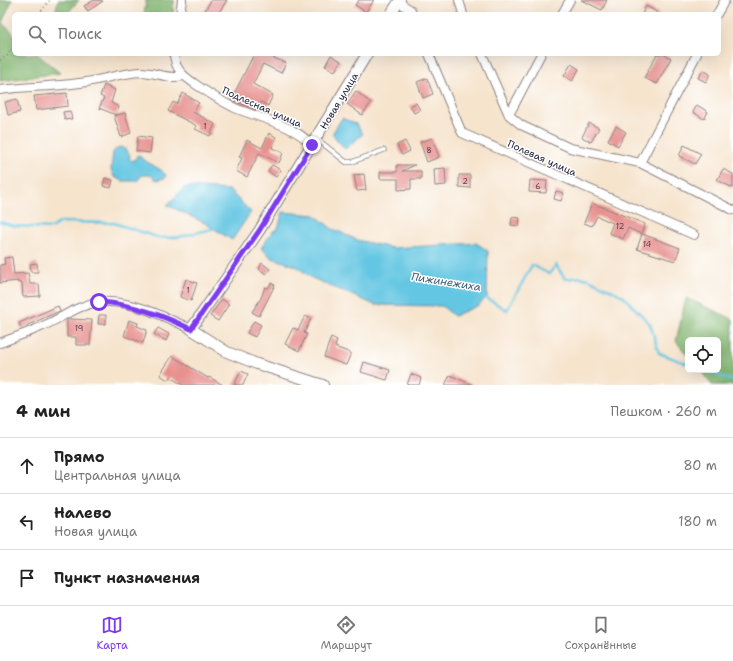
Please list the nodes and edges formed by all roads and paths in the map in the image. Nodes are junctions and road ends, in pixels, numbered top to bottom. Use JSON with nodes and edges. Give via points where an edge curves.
{"nodes":[{"id":1,"x":50,"y":0,"type":"edge"},
{"id":2,"x":182,"y":0,"type":"edge"},
{"id":3,"x":459,"y":0,"type":"edge"},
{"id":4,"x":570,"y":0,"type":"edge"},
{"id":5,"x":725,"y":0,"type":"edge"},
{"id":6,"x":399,"y":1,"type":"edge"},
{"id":7,"x":41,"y":12,"type":"edge"},
{"id":8,"x":180,"y":12,"type":"edge"},
{"id":9,"x":392,"y":12,"type":"edge"},
{"id":10,"x":412,"y":12,"type":"edge"},
{"id":11,"x":462,"y":12,"type":"edge"},
{"id":12,"x":563,"y":12,"type":"edge"},
{"id":13,"x":718,"y":12,"type":"edge"},
{"id":14,"x":12,"y":49,"type":"edge"},
{"id":15,"x":174,"y":56,"type":"edge"},
{"id":16,"x":366,"y":56,"type":"edge"},
{"id":17,"x":430,"y":56,"type":"edge"},
{"id":18,"x":483,"y":56,"type":"edge"},
{"id":19,"x":540,"y":56,"type":"edge"},
{"id":20,"x":696,"y":56,"type":"edge"},
{"id":21,"x":0,"y":60,"type":"edge"},
{"id":22,"x":183,"y":76,"type":"junction"},
{"id":23,"x":0,"y":90,"type":"edge"},
{"id":24,"x":510,"y":115,"type":"junction"},
{"id":25,"x":314,"y":142,"type":"junction"},
{"id":26,"x":384,"y":150,"type":"dead end"},
{"id":27,"x":640,"y":163,"type":"junction"},
{"id":28,"x":733,"y":210,"type":"edge"},
{"id":29,"x":694,"y":235,"type":"dead end"},
{"id":30,"x":191,"y":329,"type":"junction"},
{"id":31,"x":0,"y":343,"type":"edge"},
{"id":32,"x":323,"y":385,"type":"edge"}],
"edges":[{"from":1,"to":7,"type":"path"},
{"from":2,"to":8,"type":"street"},
{"from":3,"to":11,"type":"street"},
{"from":4,"to":12,"type":"street"},
{"from":5,"to":13,"type":"street"},
{"from":6,"to":9,"type":"street"},
{"from":6,"to":10,"type":"street"},
{"from":14,"to":21,"type":"path"},
{"from":15,"to":22,"type":"street","via":[[175,65]]},
{"from":16,"to":25,"type":"street","name":"Новая улица"},
{"from":17,"to":29,"type":"street","name":"Полевая улица","via":[[462,133]]},
{"from":18,"to":24,"type":"street"},
{"from":19,"to":24,"type":"street"},
{"from":20,"to":27,"type":"street"},
{"from":22,"to":23,"type":"street","name":"Подлесная улица","via":[[174,78],[160,74],[136,73],[86,82]]},
{"from":22,"to":25,"type":"street","name":"Подлесная улица","via":[[234,108],[288,128]]},
{"from":24,"to":27,"type":"street","via":[[521,125],[570,148]]},
{"from":25,"to":26,"type":"lane","via":[[346,162]]},
{"from":25,"to":30,"type":"street","name":"Новая улица","via":[[259,231]]},
{"from":27,"to":28,"type":"street"},
{"from":30,"to":31,"type":"street","via":[[153,312],[120,303],[99,302],[83,305],[46,325]]},
{"from":30,"to":32,"type":"street","via":[[227,352]]}]}
